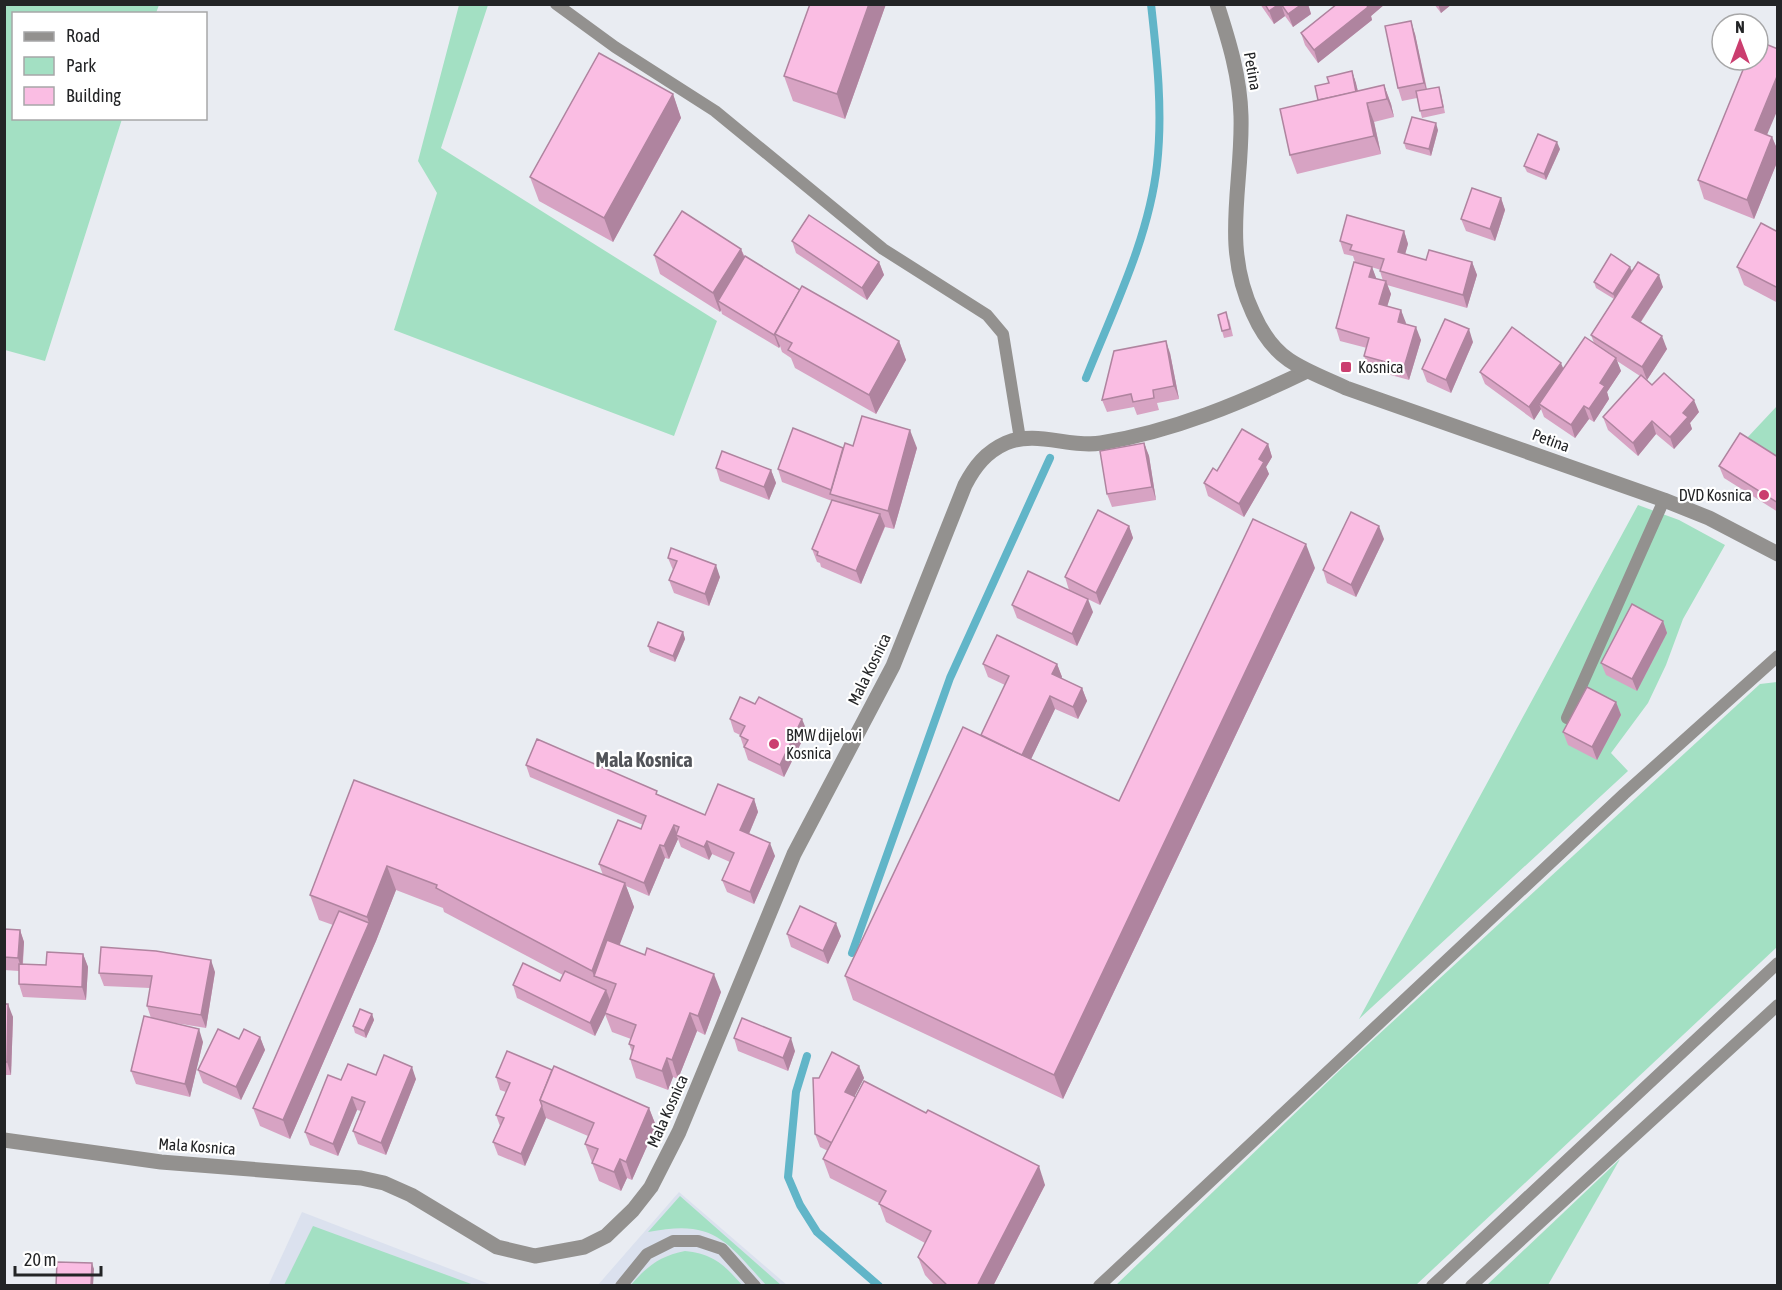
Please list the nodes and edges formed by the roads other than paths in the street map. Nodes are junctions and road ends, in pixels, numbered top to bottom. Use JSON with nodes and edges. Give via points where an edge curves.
{"nodes":[{"id":1,"x":556,"y":4,"type":"edge"},
{"id":2,"x":1217,"y":4,"type":"edge"},
{"id":3,"x":1307,"y":371,"type":"junction"},
{"id":4,"x":1020,"y":439,"type":"junction"},
{"id":5,"x":1665,"y":500,"type":"junction"},
{"id":6,"x":1778,"y":554,"type":"edge"},
{"id":7,"x":1778,"y":656,"type":"edge"},
{"id":8,"x":1567,"y":718,"type":"dead end"},
{"id":9,"x":1778,"y":963,"type":"edge"},
{"id":10,"x":1778,"y":1005,"type":"edge"},
{"id":11,"x":4,"y":1140,"type":"edge"},
{"id":12,"x":621,"y":1286,"type":"edge"},
{"id":13,"x":754,"y":1286,"type":"edge"},
{"id":14,"x":1099,"y":1286,"type":"edge"},
{"id":15,"x":1432,"y":1286,"type":"edge"},
{"id":16,"x":1471,"y":1286,"type":"edge"}],
"edges":[{"from":1,"to":4,"type":"lane","via":[[715,111],[883,249],[987,315],[1003,334]]},
{"from":2,"to":3,"type":"street","name":"Petina","via":[[1235,62],[1239,90],[1234,239],[1238,268],[1246,297],[1271,343]]},
{"from":3,"to":4,"type":"street","via":[[1226,408],[1099,444]]},
{"from":3,"to":5,"type":"street","name":"Petina"},
{"from":4,"to":11,"type":"street","name":"Mala Kosnica","via":[[989,453],[976,465],[965,485],[893,666],[794,854],[679,1132],[651,1187],[606,1236],[584,1247],[554,1254],[515,1254],[479,1238],[411,1195],[384,1183],[161,1162]]},
{"from":5,"to":6,"type":"street","name":"Petina"},
{"from":5,"to":8,"type":"lane"},
{"from":7,"to":14,"type":"lane","via":[[1624,794]]},
{"from":9,"to":15,"type":"lane"},
{"from":10,"to":16,"type":"lane"},
{"from":12,"to":13,"type":"lane","via":[[647,1254],[673,1241],[698,1241],[722,1249]]}]}
